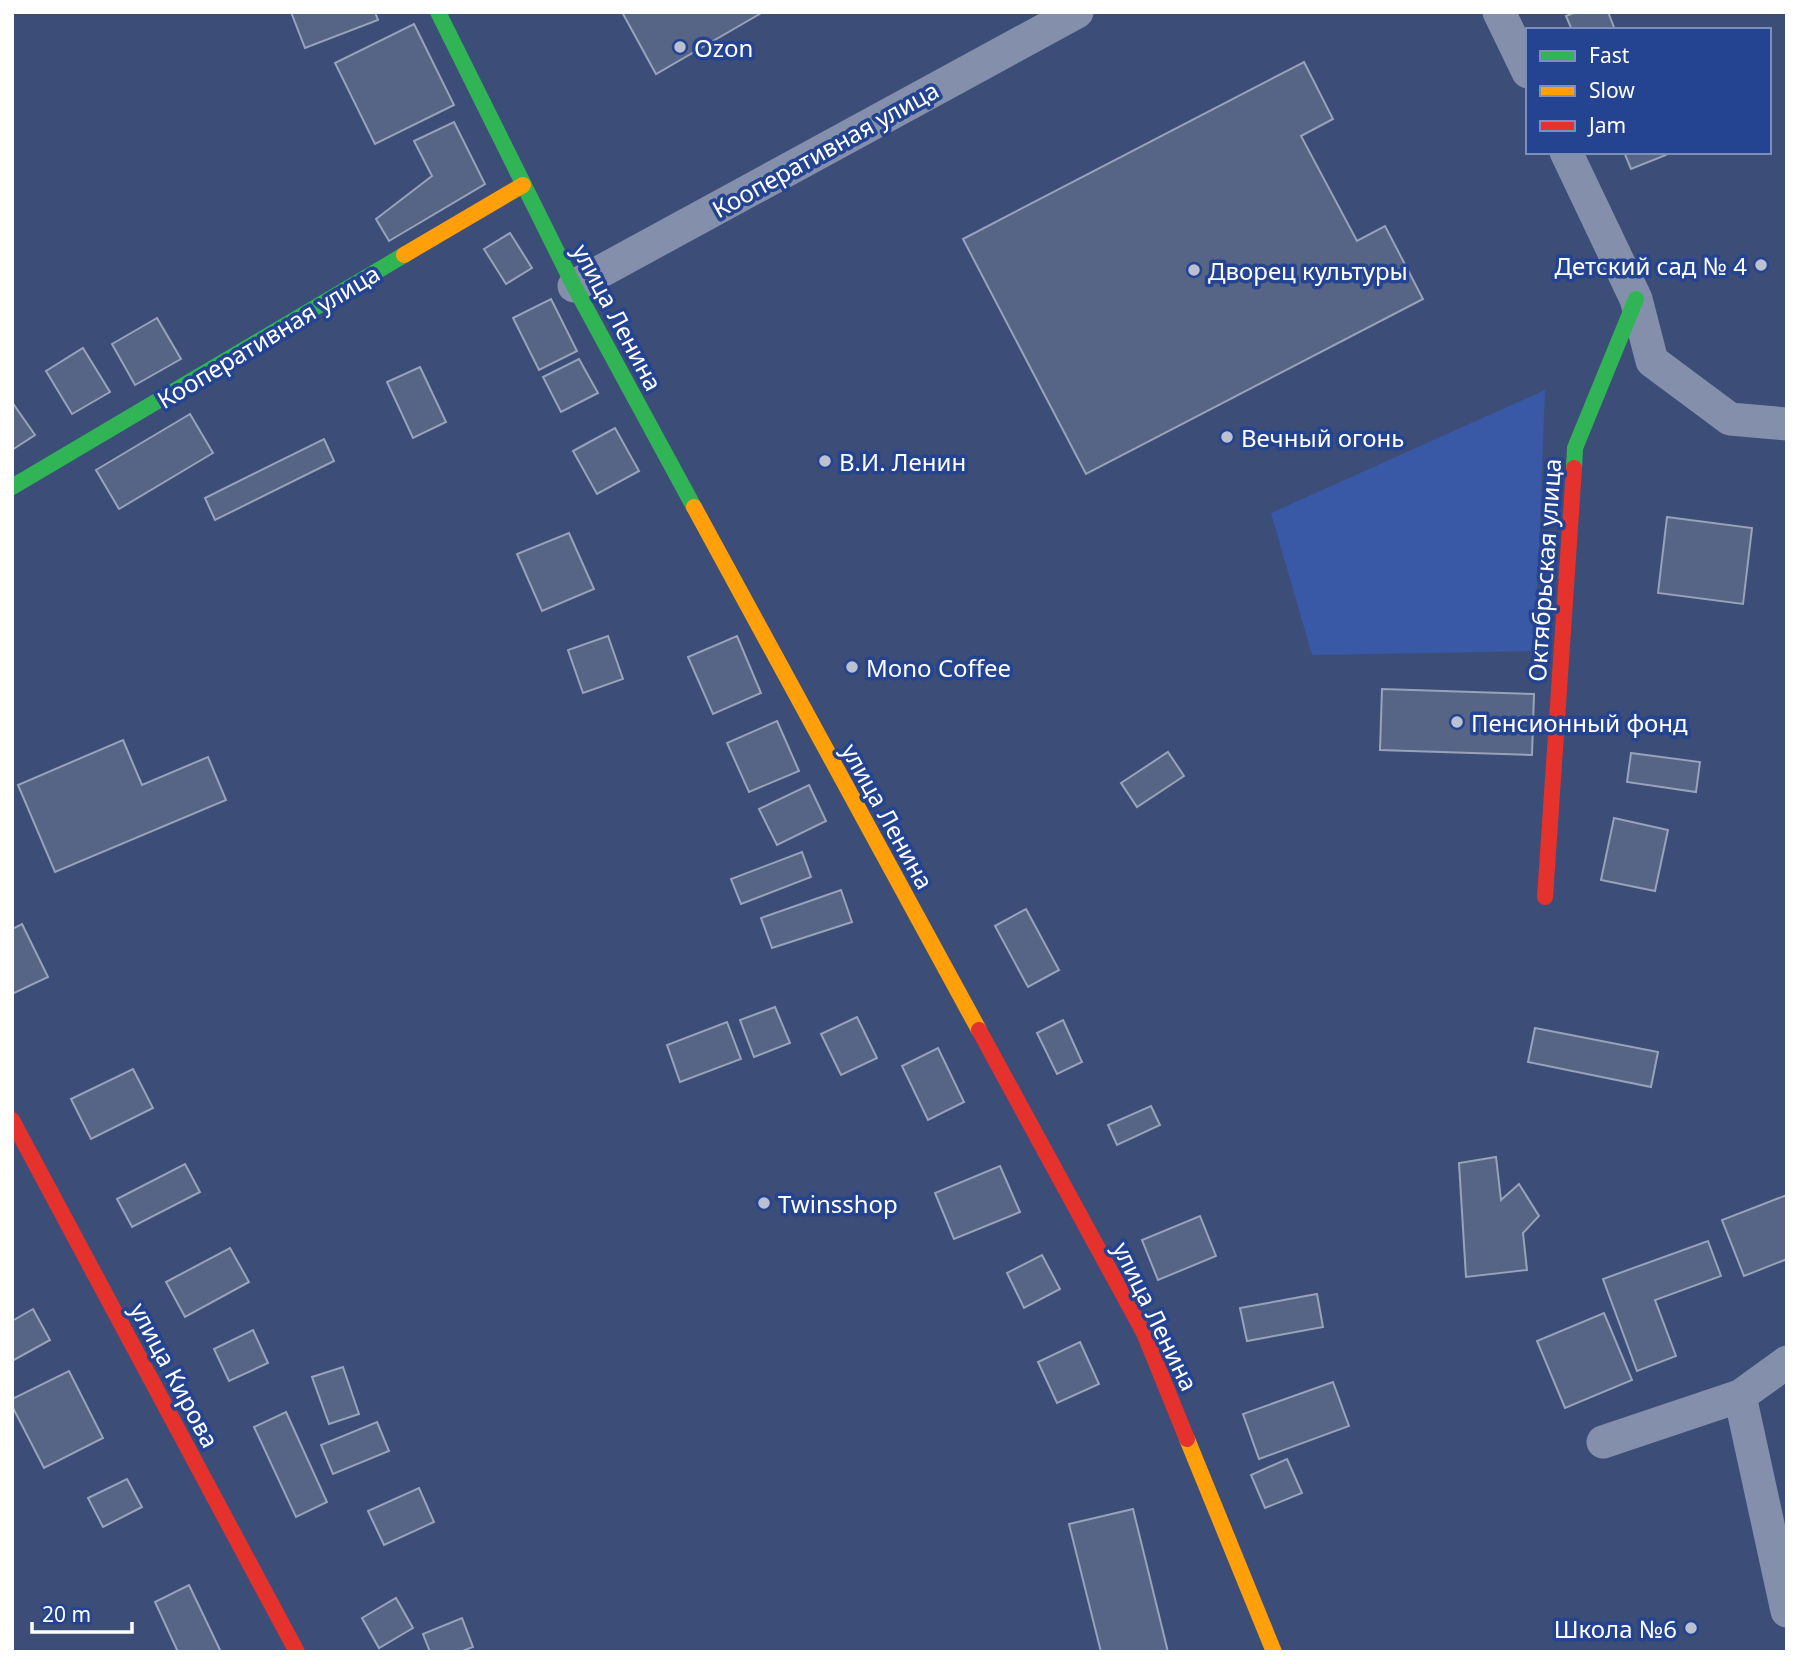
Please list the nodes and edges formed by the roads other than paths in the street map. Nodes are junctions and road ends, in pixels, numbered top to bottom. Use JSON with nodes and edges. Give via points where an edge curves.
{"nodes":[{"id":1,"x":438,"y":12,"type":"edge"},
{"id":2,"x":1077,"y":12,"type":"edge"},
{"id":3,"x":1499,"y":12,"type":"edge"},
{"id":4,"x":1526,"y":68,"type":"edge"},
{"id":5,"x":1567,"y":154,"type":"edge"},
{"id":6,"x":523,"y":185,"type":"junction"},
{"id":7,"x":574,"y":286,"type":"junction"},
{"id":8,"x":1636,"y":299,"type":"junction"},
{"id":9,"x":1787,"y":424,"type":"edge"},
{"id":10,"x":12,"y":486,"type":"edge"},
{"id":11,"x":1545,"y":897,"type":"dead end"},
{"id":12,"x":12,"y":1120,"type":"edge"},
{"id":13,"x":1787,"y":1362,"type":"edge"},
{"id":14,"x":1740,"y":1396,"type":"junction"},
{"id":15,"x":1603,"y":1442,"type":"dead end"},
{"id":16,"x":1787,"y":1611,"type":"edge"},
{"id":17,"x":297,"y":1652,"type":"edge"},
{"id":18,"x":1274,"y":1652,"type":"edge"}],
"edges":[{"from":1,"to":6,"type":"street","name":"улица Ленина"},
{"from":2,"to":7,"type":"street","name":"Кооперативная улица"},
{"from":3,"to":4,"type":"street"},
{"from":5,"to":8,"type":"street"},
{"from":6,"to":7,"type":"street","name":"улица Ленина"},
{"from":6,"to":10,"type":"street","name":"Кооперативная улица"},
{"from":7,"to":18,"type":"street","name":"улица Ленина","via":[[1144,1333]]},
{"from":8,"to":9,"type":"street","via":[[1652,361],[1730,419]]},
{"from":8,"to":11,"type":"street","name":"Октябрьская улица","via":[[1575,448]]},
{"from":12,"to":17,"type":"street","name":"улица Кирова"},
{"from":13,"to":14,"type":"street"},
{"from":14,"to":15,"type":"street"},
{"from":14,"to":16,"type":"street"}]}
